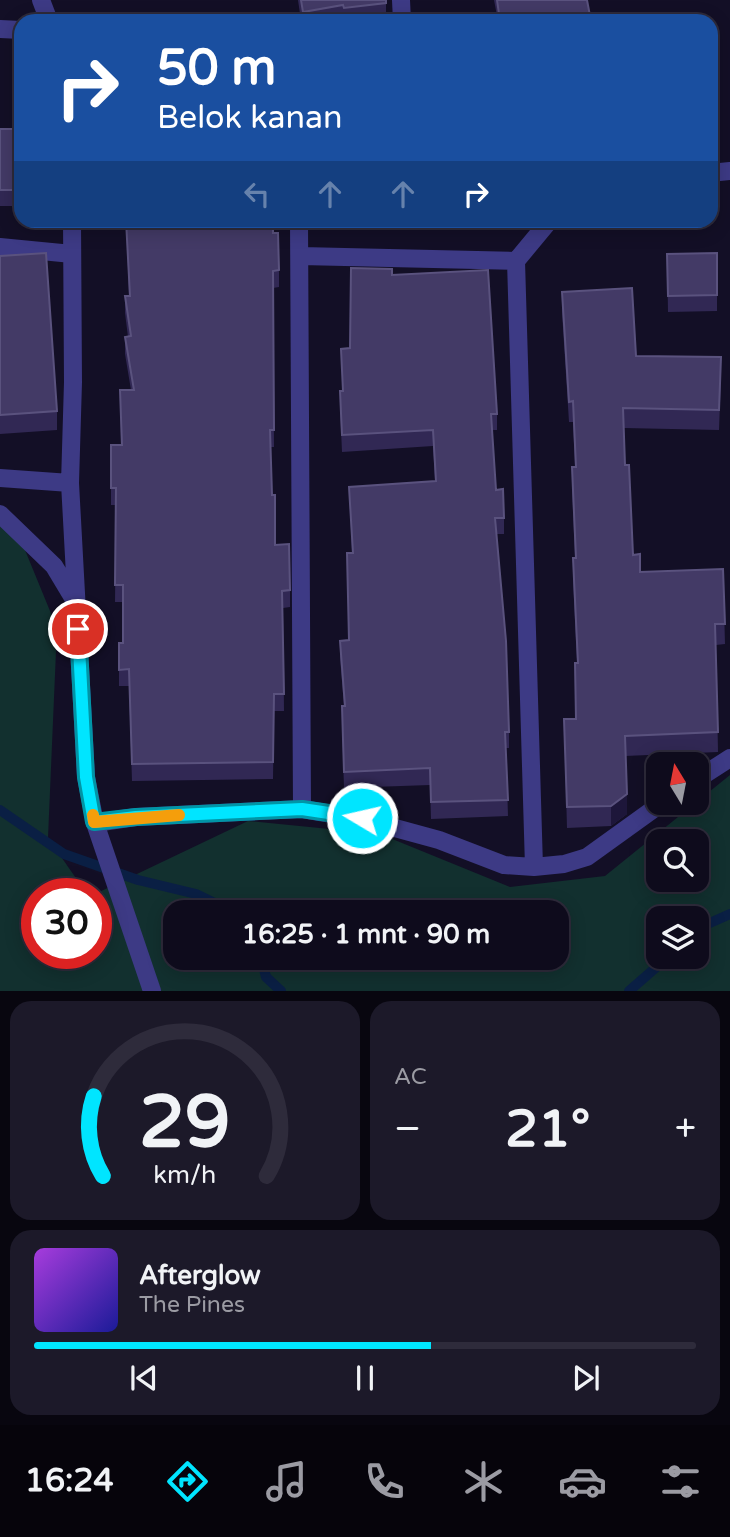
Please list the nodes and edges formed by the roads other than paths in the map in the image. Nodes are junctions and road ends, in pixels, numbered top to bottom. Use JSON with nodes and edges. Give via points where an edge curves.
{"nodes":[{"id":1,"x":72,"y":228,"type":"edge"},
{"id":2,"x":299,"y":228,"type":"edge"},
{"id":3,"x":543,"y":228,"type":"edge"},
{"id":4,"x":0,"y":247,"type":"edge"},
{"id":5,"x":72,"y":254,"type":"junction"},
{"id":6,"x":301,"y":256,"type":"junction"},
{"id":7,"x":516,"y":261,"type":"junction"},
{"id":8,"x":0,"y":478,"type":"edge"},
{"id":9,"x":71,"y":483,"type":"junction"},
{"id":10,"x":0,"y":514,"type":"edge"},
{"id":11,"x":77,"y":604,"type":"junction"},
{"id":12,"x":730,"y":758,"type":"edge"},
{"id":13,"x":709,"y":772,"type":"edge"},
{"id":14,"x":302,"y":809,"type":"junction"},
{"id":15,"x":646,"y":815,"type":"edge"},
{"id":16,"x":94,"y":822,"type":"junction"},
{"id":17,"x":534,"y":867,"type":"junction"},
{"id":18,"x":152,"y":991,"type":"edge"}],
"edges":[{"from":1,"to":5,"type":"street"},
{"from":2,"to":6,"type":"street"},
{"from":3,"to":7,"type":"street"},
{"from":4,"to":5,"type":"street"},
{"from":5,"to":9,"type":"street"},
{"from":6,"to":7,"type":"street"},
{"from":6,"to":14,"type":"street"},
{"from":7,"to":17,"type":"street"},
{"from":8,"to":9,"type":"street"},
{"from":9,"to":11,"type":"street"},
{"from":10,"to":11,"type":"street","via":[[54,566]]},
{"from":11,"to":16,"type":"street","via":[[86,777]]},
{"from":12,"to":13,"type":"street"},
{"from":14,"to":16,"type":"street"},
{"from":14,"to":17,"type":"street","via":[[362,818],[504,864]]},
{"from":15,"to":17,"type":"street","via":[[587,857]]},
{"from":16,"to":18,"type":"street"}]}
